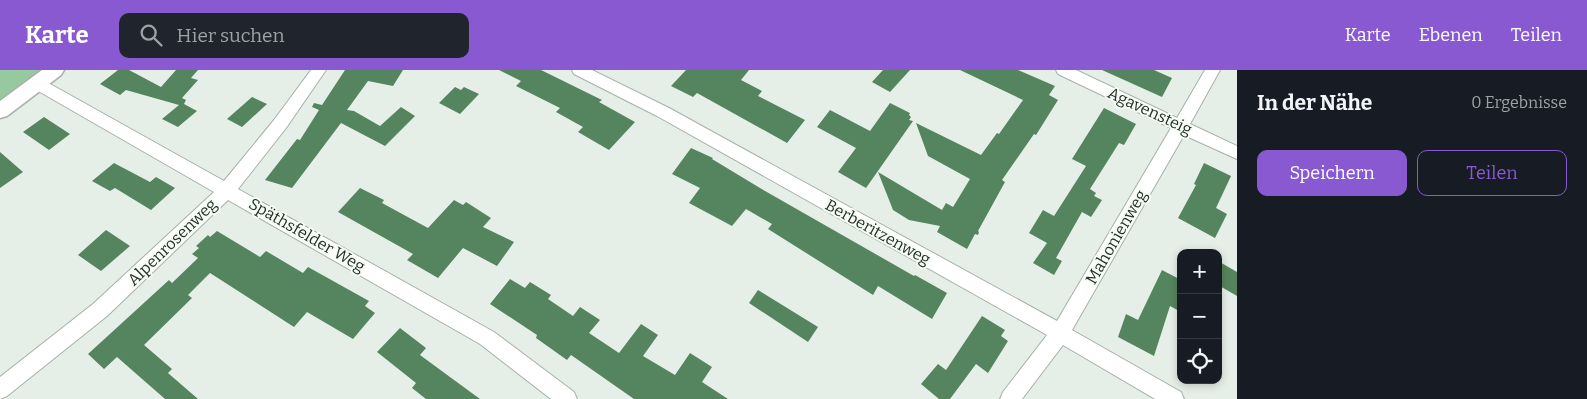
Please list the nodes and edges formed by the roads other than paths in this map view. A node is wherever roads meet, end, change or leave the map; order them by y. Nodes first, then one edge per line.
1 (55, 70) edge
2 (319, 70) edge
3 (579, 70) edge
4 (1063, 70) edge
5 (1213, 70) edge
6 (38, 84) junction
7 (0, 111) edge
8 (1180, 125) junction
9 (1237, 153) edge
10 (227, 190) junction
11 (1060, 333) junction
12 (0, 389) edge
13 (567, 399) edge
14 (1010, 399) edge
15 (1174, 399) edge

1 - 6 street
2 - 10 street, Alpenrosenweg
3 - 11 street, Berberitzenweg
4 - 8 street, Agavensteig
5 - 8 street, Mahonienweg
6 - 7 street
6 - 10 street, Späthsfelder Weg
8 - 9 street, Agavensteig
8 - 11 street, Mahonienweg
10 - 12 street, Alpenrosenweg
10 - 13 street, Späthsfelder Weg
11 - 14 street, Mahonienweg
11 - 15 street, Berberitzenweg

